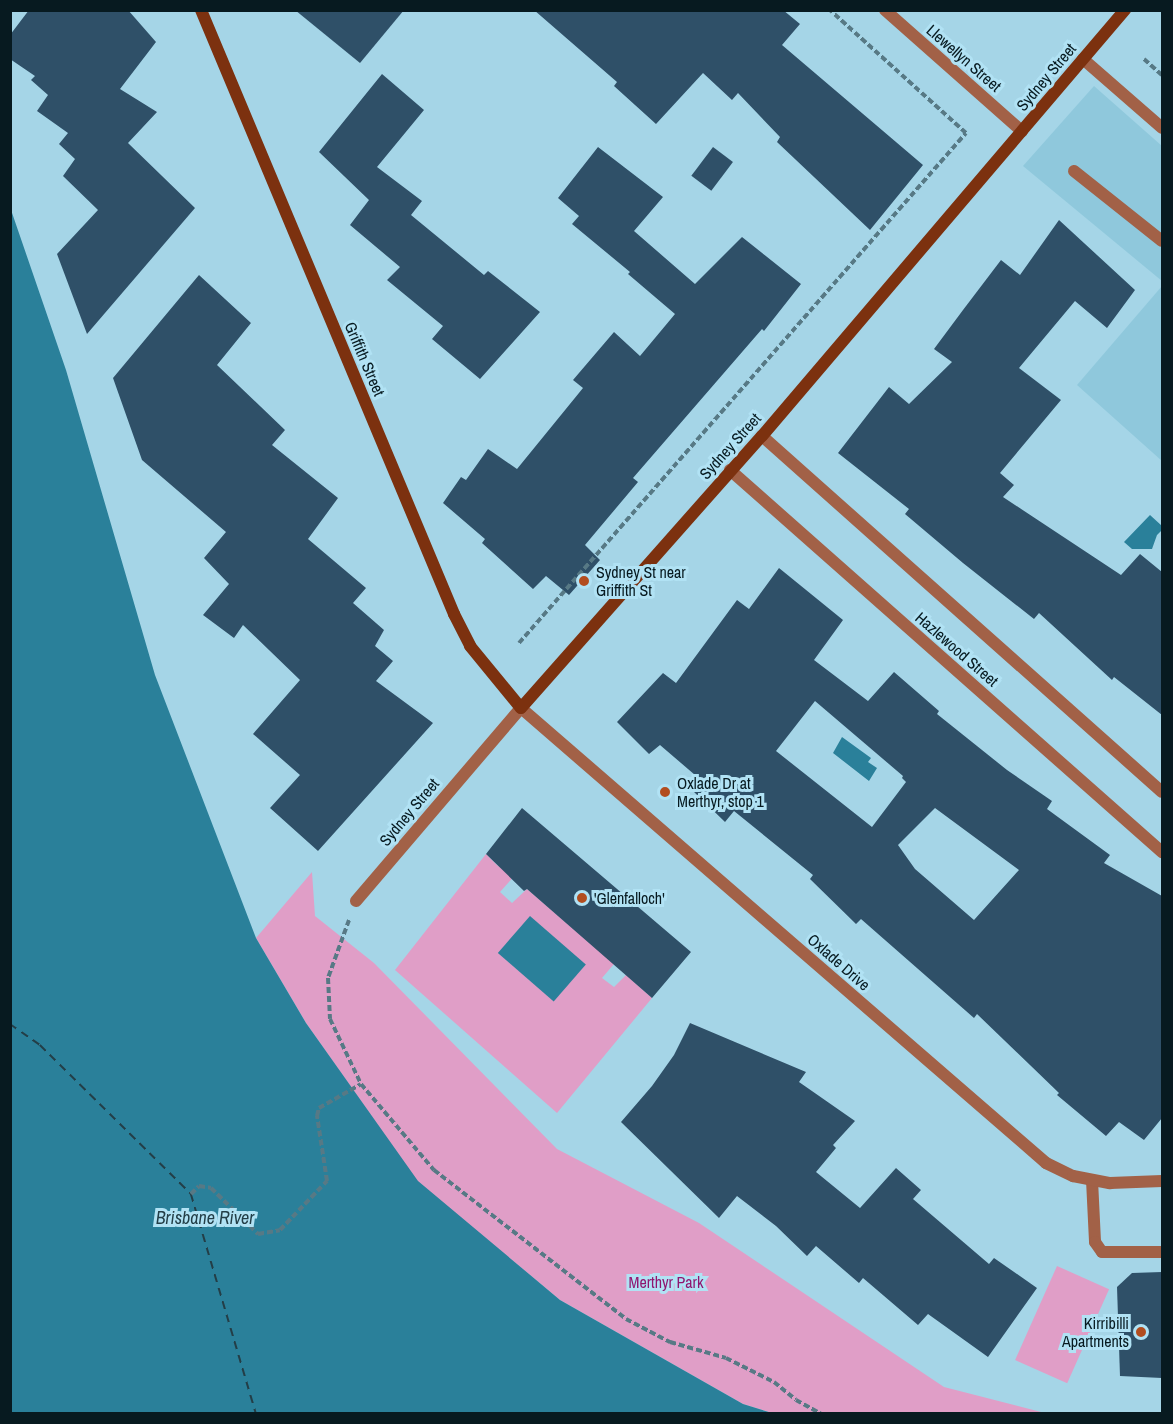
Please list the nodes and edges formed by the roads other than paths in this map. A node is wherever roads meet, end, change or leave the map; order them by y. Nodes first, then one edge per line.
1 (201, 10) edge
2 (885, 10) edge
3 (1125, 10) edge
4 (1083, 58) junction
5 (1162, 128) edge
6 (1022, 131) junction
7 (1074, 171) dead end
8 (1162, 241) edge
9 (762, 436) junction
10 (730, 470) junction
11 (521, 708) junction
12 (1162, 792) edge
13 (1162, 852) edge
14 (356, 901) road end
15 (1092, 1180) junction
16 (1162, 1181) edge
17 (1162, 1252) edge

1 - 11 street, Griffith Street
2 - 6 street, Llewellyn Street
3 - 4 street, Sydney Street
4 - 5 street
4 - 6 street, Sydney Street
6 - 9 street, Sydney Street
7 - 8 street
9 - 10 street, Sydney Street
9 - 12 street, Hazlewood Street
10 - 11 street, Sydney Street
10 - 13 street, Hazlewood Street
11 - 14 street, Sydney Street
11 - 15 street, Oxlade Drive
15 - 16 street, Oxlade Drive
15 - 17 street

